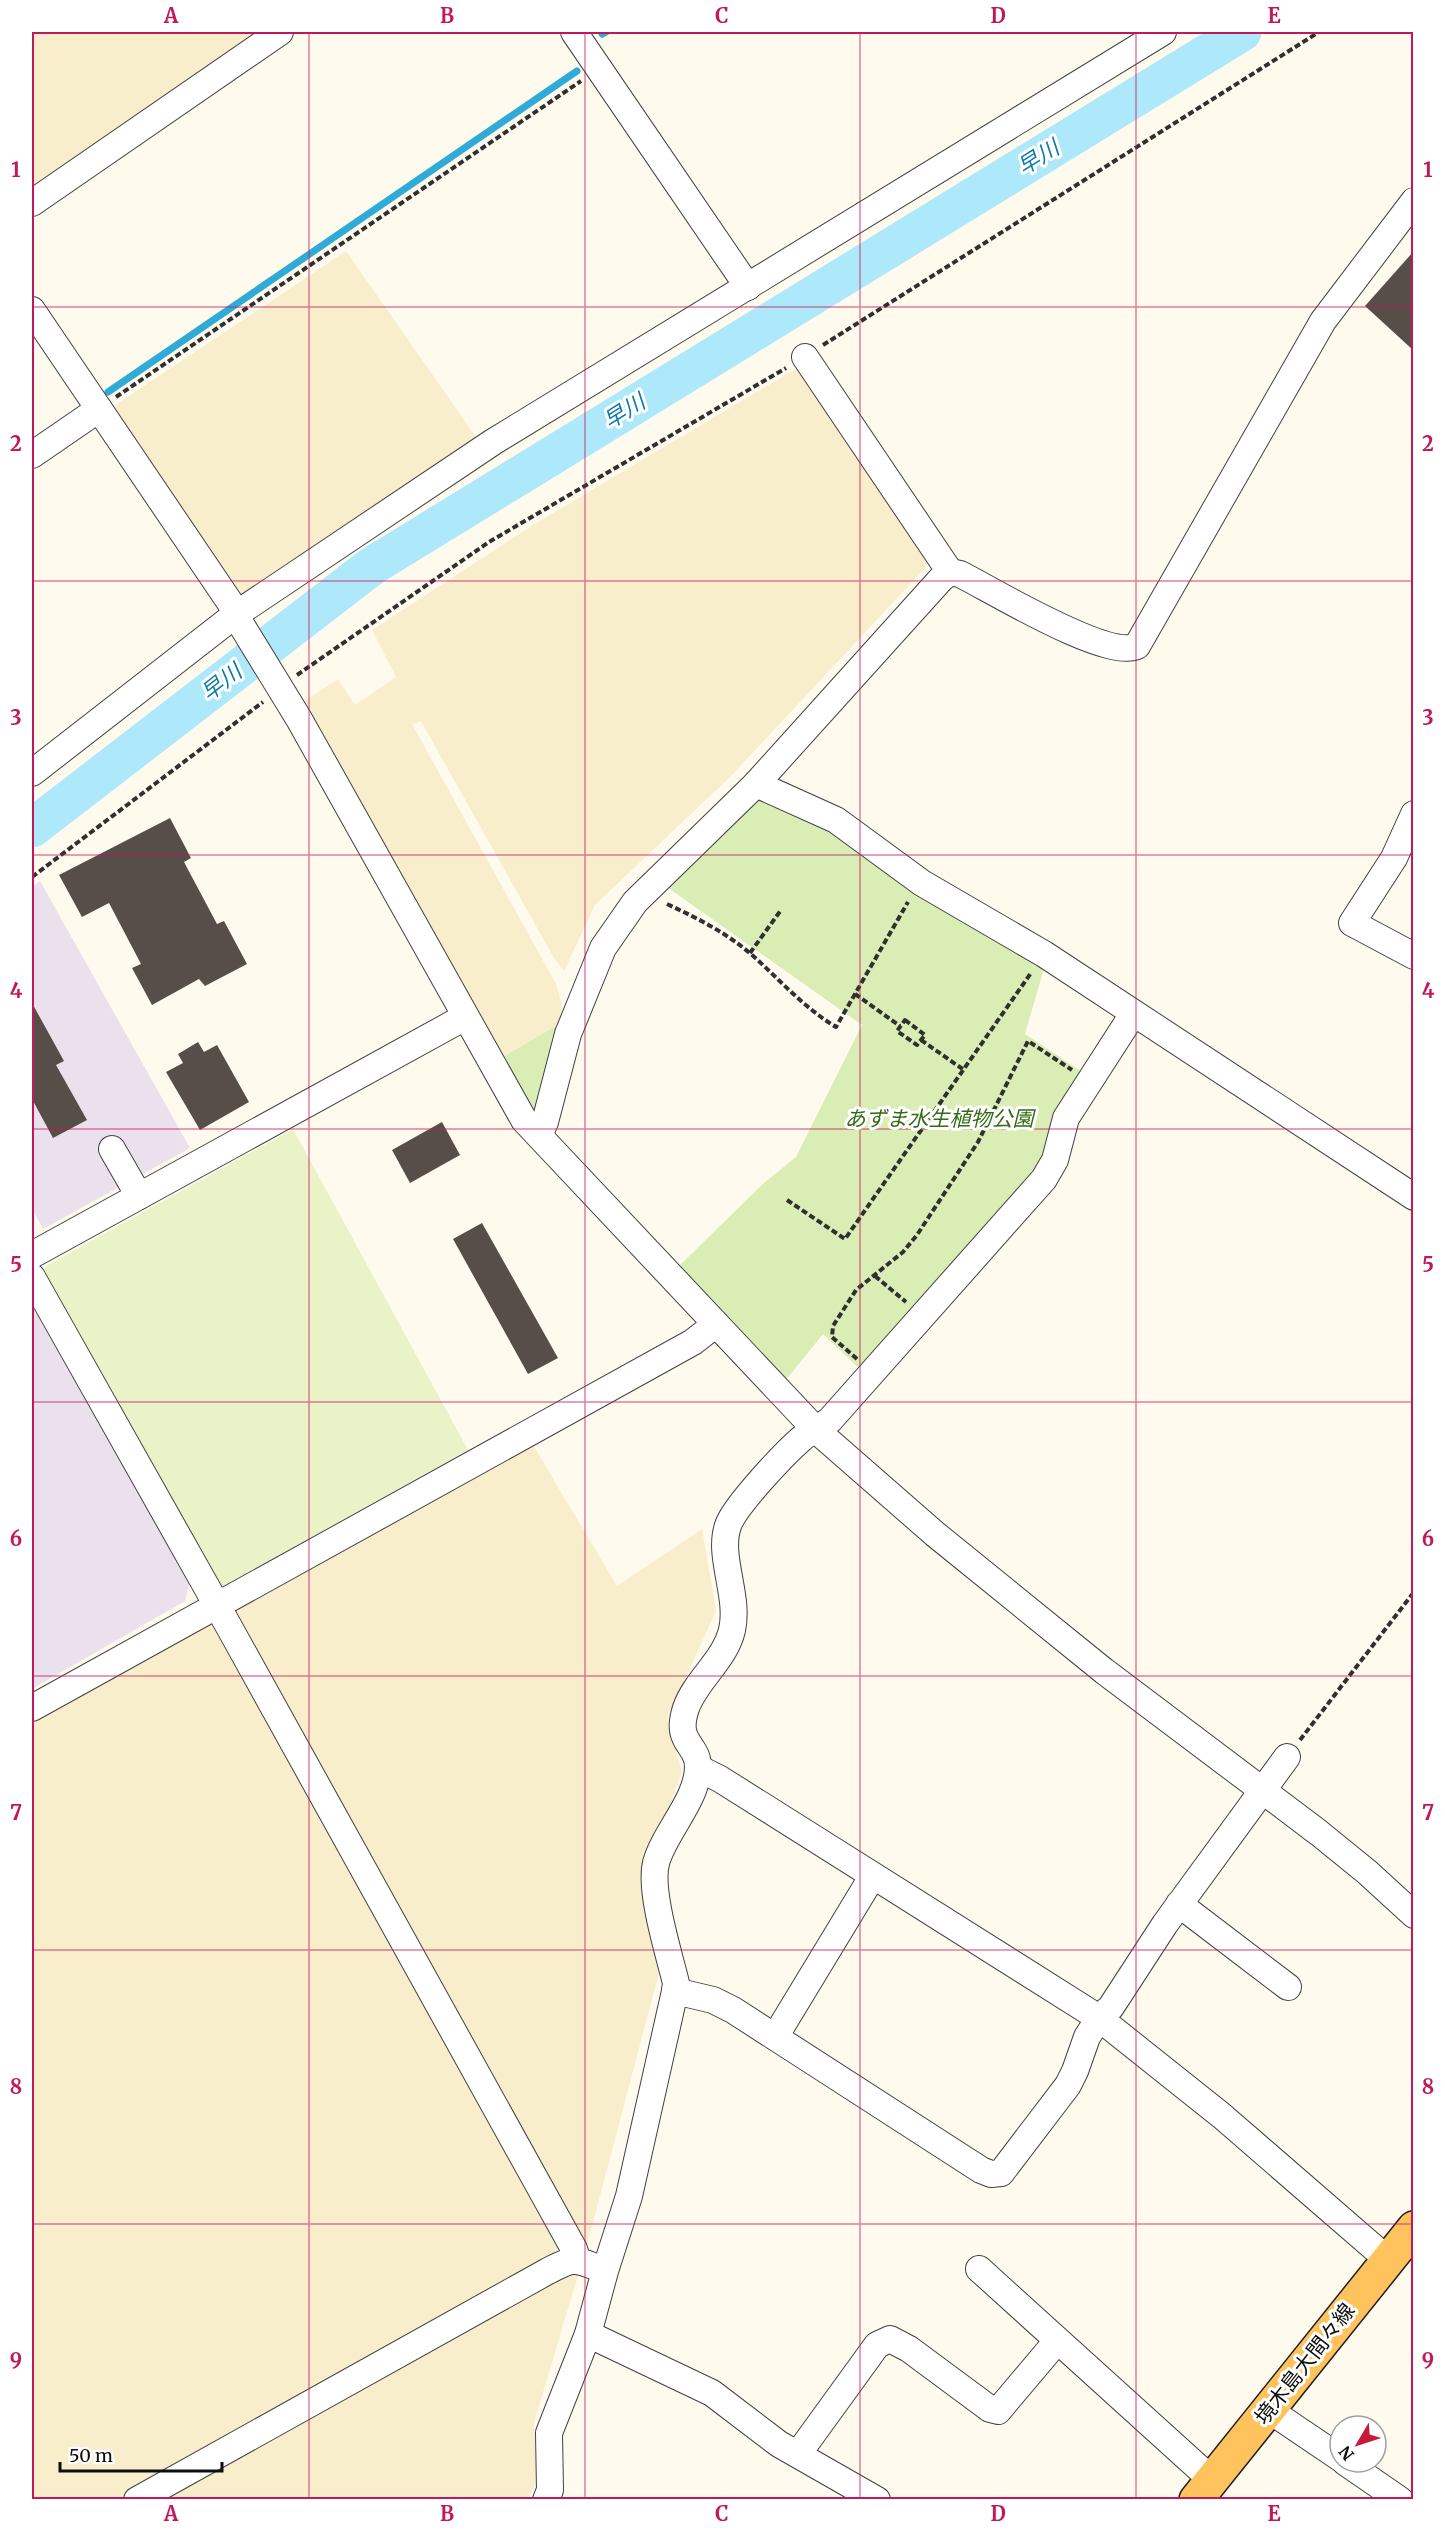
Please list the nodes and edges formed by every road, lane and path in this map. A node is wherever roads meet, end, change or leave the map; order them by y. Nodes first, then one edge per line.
1 (280, 32) edge
2 (574, 32) edge
3 (1163, 32) edge
4 (600, 69) junction
5 (1413, 201) edge
6 (32, 203) edge
7 (748, 287) junction
8 (32, 310) edge
9 (804, 357) dead end
10 (99, 409) junction
11 (32, 455) edge
12 (950, 572) junction
13 (239, 621) junction
14 (273, 690) junction
15 (32, 773) edge
16 (756, 784) junction
17 (1413, 814) edge
18 (32, 877) edge
19 (654, 884) junction
20 (913, 894) dead end
21 (781, 910) dead end
22 (750, 953) junction
23 (1044, 954) junction
24 (1413, 956) edge
25 (855, 994) junction
26 (1133, 1014) junction
27 (465, 1017) junction
28 (900, 1026) junction
29 (921, 1040) junction
30 (964, 1070) junction
31 (1076, 1073) dead end
32 (539, 1135) junction
33 (112, 1149) dead end
34 (139, 1196) junction
35 (1413, 1197) edge
36 (787, 1200) dead end
37 (32, 1255) edge
38 (32, 1276) edge
39 (875, 1276) junction
40 (913, 1308) dead end
41 (716, 1324) junction
42 (863, 1365) dead end
43 (816, 1430) junction
44 (1413, 1592) edge
45 (218, 1607) junction
46 (32, 1708) edge
47 (1287, 1757) joint
48 (698, 1768) junction
49 (1264, 1791) junction
50 (872, 1877) junction
51 (1179, 1904) junction
52 (1413, 1916) edge
53 (1288, 1987) dead end
54 (675, 1991) junction
55 (1099, 2018) junction
56 (775, 2037) junction
57 (1413, 2228) edge
58 (577, 2259) junction
59 (1387, 2259) junction
60 (979, 2269) dead end
61 (605, 2271) junction
62 (588, 2334) junction
63 (1057, 2341) junction
64 (1269, 2410) junction
65 (1328, 2450) edge
66 (798, 2454) junction
67 (1363, 2474) edge
68 (1204, 2490) edge
69 (140, 2499) edge
70 (546, 2499) edge
71 (877, 2499) edge
72 (1400, 2499) edge

1 - 6 street
2 - 4 street
3 - 7 street
4 - 7 street
4 - 10 path
5 - 12 street
7 - 13 street
8 - 10 street
9 - 12 street
10 - 11 street
10 - 13 street
12 - 16 street
13 - 14 street
13 - 15 street
14 - 18 path
14 - 27 street
16 - 19 street
16 - 23 street
17 - 24 street
19 - 22 path
19 - 32 street
20 - 25 path
21 - 22 path
22 - 25 path
23 - 26 street
23 - 30 path
25 - 28 path
26 - 35 street
26 - 43 street
27 - 32 street
27 - 34 street
28 - 29 path
28 - 29 path
29 - 30 path
30 - 36 path
31 - 39 path
32 - 41 street
33 - 34 street
34 - 37 street
38 - 45 street
39 - 40 path
39 - 42 path
41 - 43 street
41 - 45 street
43 - 48 street
43 - 49 street
44 - 47 path
45 - 46 street
45 - 58 street
47 - 49 street
48 - 50 street
48 - 54 street
49 - 51 street
49 - 52 street
50 - 55 street
50 - 56 street
51 - 53 street
51 - 55 street
54 - 56 street
54 - 61 street
55 - 56 street
55 - 59 street
57 - 59 main road, 境木島大間々線
58 - 61 street
58 - 69 street
59 - 64 main road, 境木島大間々線
60 - 63 street
61 - 62 street
62 - 66 street
62 - 70 street
63 - 66 street
63 - 68 street
64 - 65 street
64 - 68 main road, 境木島大間々線
66 - 71 street
67 - 72 street

